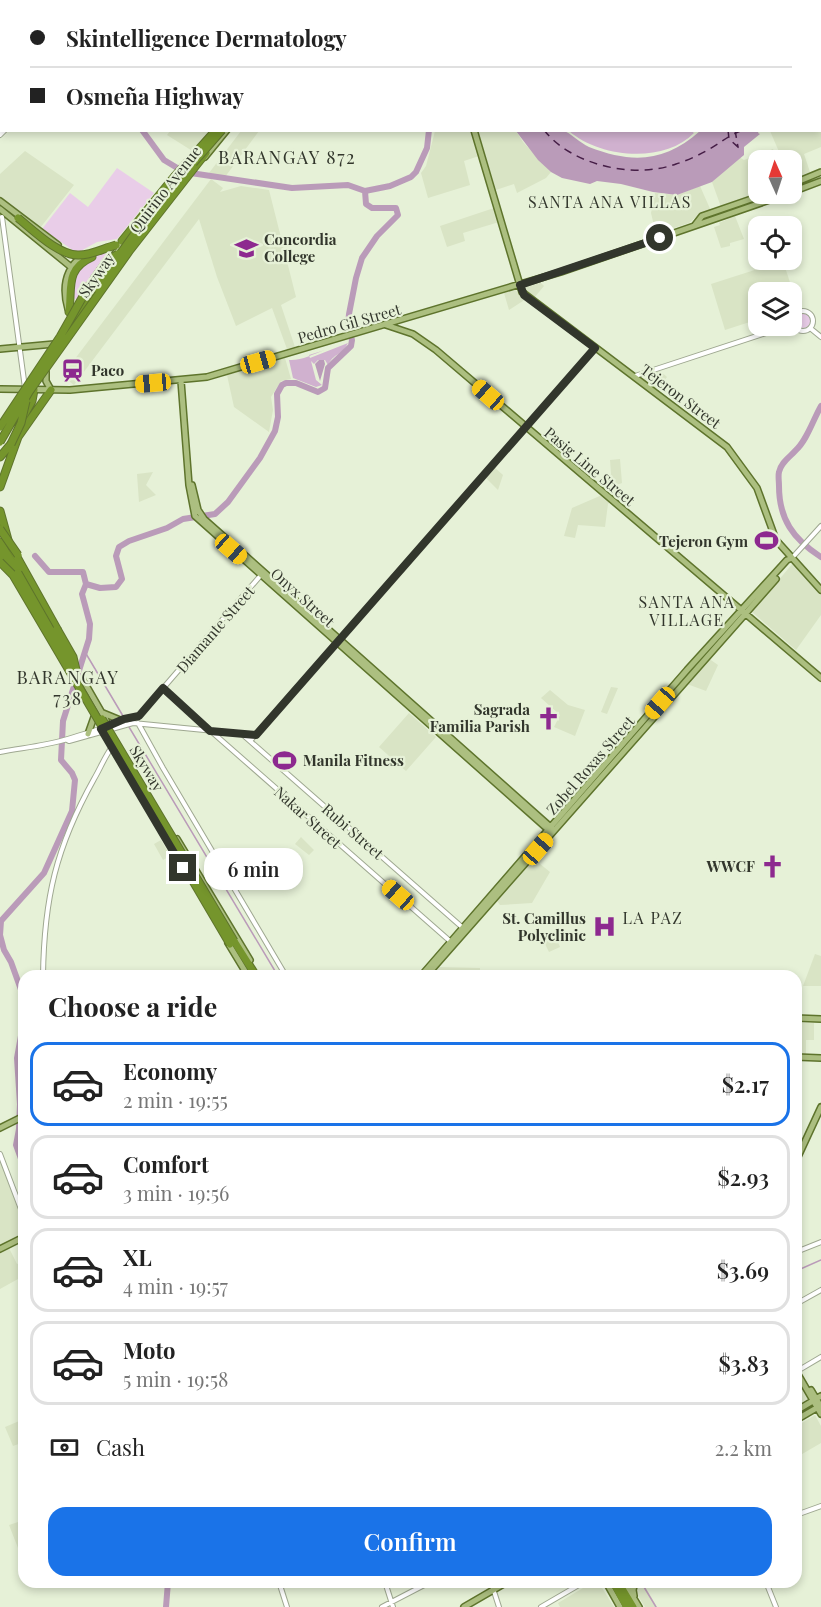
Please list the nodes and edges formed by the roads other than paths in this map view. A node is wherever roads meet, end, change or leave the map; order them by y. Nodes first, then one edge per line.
1 (218, 132) edge
2 (218, 132) edge
3 (218, 132) edge
4 (475, 132) edge
5 (192, 167) junction
6 (821, 172) edge
7 (178, 176) junction
8 (802, 180) edge
9 (821, 181) edge
10 (802, 188) edge
11 (748, 200) edge
12 (0, 201) edge
13 (759, 204) edge
14 (0, 209) edge
15 (4, 214) edge
16 (18, 218) dead end
17 (694, 225) junction
18 (125, 241) junction
19 (99, 250) junction
20 (119, 253) junction
21 (80, 257) junction
22 (73, 269) junction
23 (520, 285) junction
24 (802, 311) edge
25 (69, 312) joint
26 (68, 322) junction
27 (386, 325) junction
28 (810, 328) junction
29 (802, 330) edge
30 (757, 336) edge
31 (60, 337) junction
32 (821, 337) edge
33 (54, 344) junction
34 (19, 348) junction
35 (595, 348) junction
36 (0, 349) edge
37 (46, 372) junction
38 (634, 377) junction
39 (182, 381) junction
40 (0, 389) edge
41 (51, 390) junction
42 (29, 391) junction
43 (0, 426) edge
44 (525, 427) junction
45 (0, 441) edge
46 (13, 448) junction
47 (0, 457) edge
48 (0, 487) edge
49 (0, 511) edge
50 (821, 526) edge
51 (0, 529) edge
52 (5, 545) edge
53 (0, 553) edge
54 (792, 558) junction
55 (0, 560) edge
56 (262, 574) junction
57 (13, 575) junction
58 (821, 590) edge
59 (47, 611) junction
60 (744, 612) junction
61 (338, 641) junction
62 (77, 676) junction
63 (821, 678) edge
64 (163, 688) junction
65 (79, 691) dead end
66 (102, 713) junction
67 (94, 717) junction
68 (120, 720) junction
69 (138, 723) junction
70 (110, 728) junction
71 (102, 730) junction
72 (210, 731) junction
73 (88, 734) junction
74 (243, 734) junction
75 (256, 735) junction
76 (64, 740) junction
77 (250, 741) junction
78 (112, 747) junction
79 (0, 752) edge
80 (552, 830) junction
81 (536, 848) junction
82 (463, 928) junction
83 (453, 943) junction
84 (43, 970) edge
85 (250, 970) edge
86 (250, 970) edge
87 (250, 970) edge
88 (251, 970) edge
89 (282, 970) edge
90 (427, 970) edge
91 (431, 970) edge
92 (802, 1018) edge
93 (821, 1019) edge
94 (802, 1057) edge
95 (821, 1058) edge
96 (821, 1107) edge
97 (18, 1119) edge
98 (0, 1128) edge
99 (802, 1148) edge
100 (0, 1154) edge
101 (18, 1200) edge
102 (18, 1240) edge
103 (821, 1242) edge
104 (0, 1250) edge
105 (802, 1250) edge
106 (821, 1290) edge
107 (802, 1301) edge
108 (821, 1357) edge
109 (802, 1367) edge
110 (802, 1377) edge
111 (817, 1398) edge
112 (820, 1406) edge
113 (802, 1407) edge
114 (821, 1414) edge
115 (802, 1416) edge
116 (821, 1506) edge
117 (802, 1513) edge
118 (281, 1588) edge
119 (387, 1588) edge
120 (420, 1588) edge
121 (497, 1588) edge
122 (574, 1588) edge
123 (609, 1588) edge
124 (615, 1588) edge
125 (623, 1588) edge
126 (627, 1588) edge
127 (634, 1588) edge
128 (768, 1588) edge
129 (494, 1590) junction
130 (392, 1605) edge
131 (636, 1606) edge
132 (287, 1607) edge
133 (382, 1607) edge
134 (464, 1607) edge
135 (499, 1607) edge
136 (542, 1607) edge
137 (620, 1607) edge
138 (626, 1607) edge
139 (776, 1607) edge

1 - 5 highway, Skyway, bridge
2 - 20 highway, bridge
3 - 31 highway, Skyway, bridge
4 - 23 main road
5 - 7 main road, Quirino Avenue, bridge
5 - 20 main road, Quirino Avenue, bridge
5 - 42 highway, Skyway, bridge
6 - 8 main road
7 - 18 main road, Quirino Avenue
7 - 31 highway, bridge
9 - 10 main road
11 - 17 main road, Pedro Gil Street
12 - 15 main road
13 - 17 main road, Pedro Gil Street
14 - 15 main road
15 - 21 main road
15 - 22 main road
15 - 34 street
16 - 20 highway, bridge
17 - 23 main road, Pedro Gil Street
18 - 19 main road
18 - 20 main road, Quirino Avenue
19 - 20 main road
19 - 21 main road
20 - 22 highway, bridge
20 - 26 main road, Quirino Avenue
20 - 37 main road, Quirino Avenue
21 - 22 main road
22 - 25 highway
23 - 27 main road, Pedro Gil Street
23 - 35 main road, Tejeron Street
24 - 28 street
25 - 26 main road, Quirino Avenue
26 - 33 main road, Quirino Avenue
27 - 39 main road, Pedro Gil Street
27 - 44 main road, Pasig Line Street
28 - 29 street
28 - 32 street
30 - 38 street
31 - 43 highway, Skyway, bridge
33 - 34 main road
33 - 42 main road, Quirino Avenue
34 - 36 main road
34 - 42 street
35 - 38 main road, Tejeron Street
35 - 44 street
37 - 41 main road
37 - 42 main road, Quirino Avenue
38 - 54 main road, Tejeron Street
39 - 41 main road, Pedro Gil Street
39 - 56 main road, Onyx Street
40 - 42 main road, Pedro Gil Street
41 - 42 main road, Pedro Gil Street
41 - 46 highway
42 - 43 main road, Quirino Avenue
42 - 45 highway, Skyway, bridge
42 - 46 highway
42 - 47 highway, bridge
44 - 60 main road, Pasig Line Street
44 - 61 street
46 - 48 highway
49 - 52 highway
50 - 54 street
51 - 59 highway, bridge
52 - 59 highway
52 - 62 highway, Skyway, bridge
52 - 62 main road
53 - 57 highway, Skyway, bridge
54 - 58 main road, Tejeron Street
54 - 60 main road, Zobel Roxas Street
55 - 57 highway, bridge
55 - 62 main road
56 - 61 main road, Onyx Street
56 - 64 street, Diamante Street
57 - 86 highway, Skyway, bridge
59 - 62 highway, bridge
60 - 63 main road, Pasig Line Street
60 - 80 main road, Zobel Roxas Street
61 - 75 street
61 - 80 main road, Onyx Street
62 - 66 main road
62 - 85 highway, Skyway, bridge
64 - 68 street, Diamante Street
64 - 72 street, Nakar Street
65 - 67 main road
66 - 68 main road
66 - 70 main road
67 - 71 main road
67 - 73 main road
68 - 70 street, Diamante Street
69 - 70 street
69 - 72 street
69 - 89 street
70 - 71 street
70 - 88 main road
71 - 73 street
71 - 76 street
71 - 78 main road
72 - 74 street
72 - 83 street, Nakar Street
73 - 76 street
74 - 75 street
74 - 77 street, Rubi Street
75 - 77 street
76 - 79 street
77 - 82 street, Rubi Street
78 - 84 street
78 - 87 main road
80 - 81 main road, Zobel Roxas Street
81 - 82 main road, Zobel Roxas Street
81 - 83 main road, Zobel Roxas Street
82 - 83 main road, Zobel Roxas Street
83 - 90 main road, Zobel Roxas Street
83 - 91 main road, Zobel Roxas Street
92 - 93 main road
94 - 95 main road
96 - 99 main road
97 - 98 main road
100 - 101 street
102 - 104 main road
103 - 105 street
106 - 107 street
108 - 109 street
110 - 111 main road
111 - 112 main road
111 - 113 main road
112 - 114 main road
112 - 115 main road
116 - 117 street
118 - 132 street
119 - 130 street
120 - 130 street
121 - 129 main road
122 - 136 street
123 - 137 main road
124 - 138 highway
125 - 131 highway
126 - 131 main road
127 - 131 main road
128 - 139 street
129 - 134 main road
129 - 135 street
130 - 133 street

